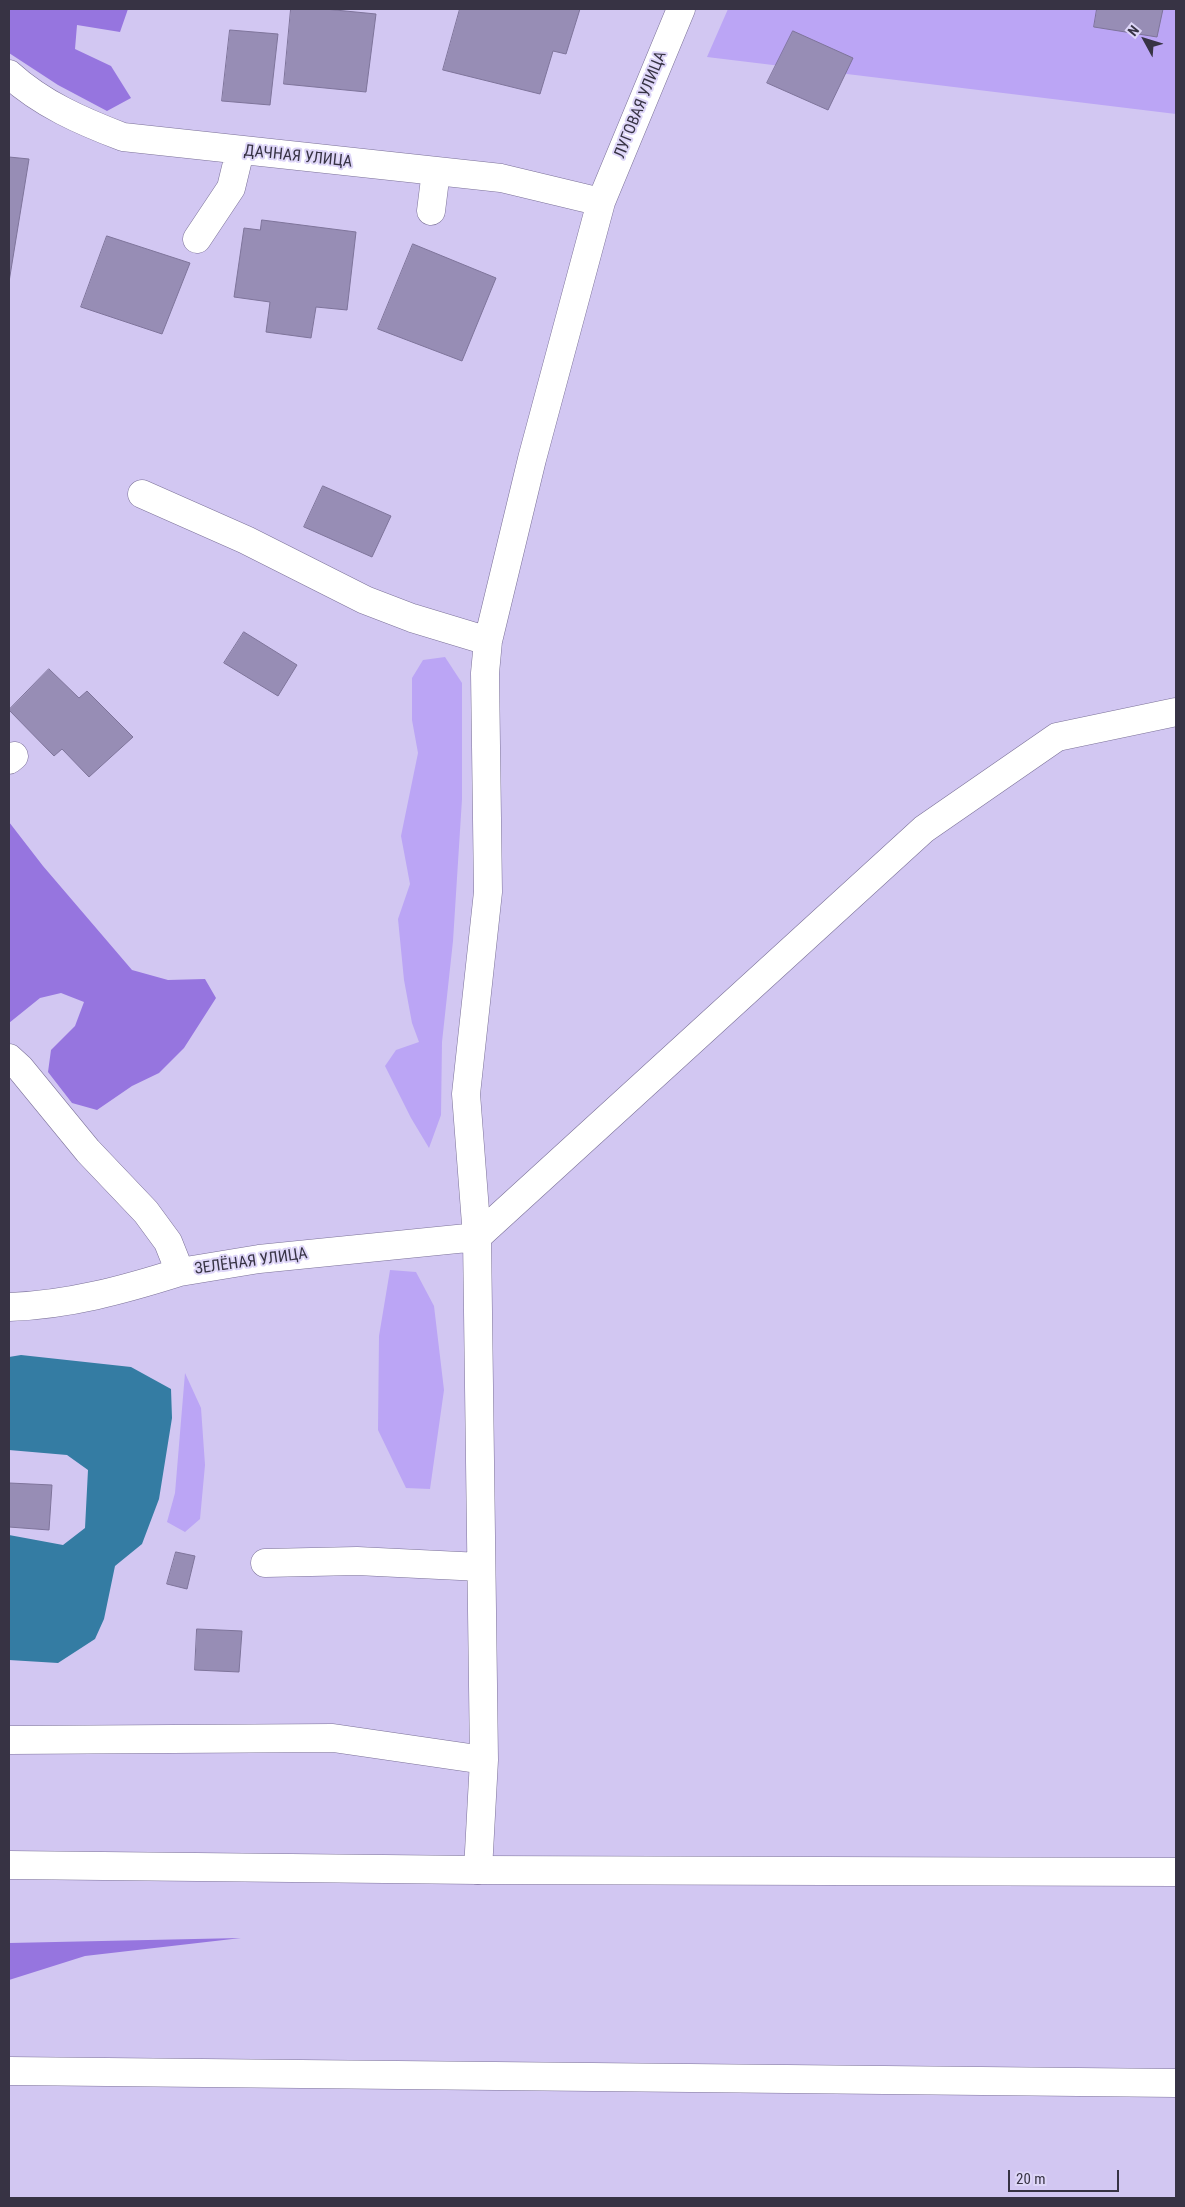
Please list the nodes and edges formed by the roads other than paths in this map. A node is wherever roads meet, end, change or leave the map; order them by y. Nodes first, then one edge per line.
1 (681, 9) edge
2 (9, 74) edge
3 (240, 151) junction
4 (436, 171) junction
5 (601, 202) junction
6 (431, 211) dead end
7 (197, 239) dead end
8 (142, 494) dead end
9 (488, 641) junction
10 (1176, 712) edge
11 (9, 1058) edge
12 (477, 1237) junction
13 (180, 1272) junction
14 (9, 1307) edge
15 (265, 1563) dead end
16 (481, 1568) junction
17 (9, 1740) edge
18 (484, 1760) junction
19 (9, 1865) edge
20 (478, 1870) junction
21 (1176, 1872) edge
22 (9, 2071) edge
23 (1176, 2083) edge

1 - 5 main road, ЛУГОВАЯ УЛИЦА
2 - 3 main road, ДАЧНАЯ УЛИЦА
3 - 4 main road, ДАЧНАЯ УЛИЦА
3 - 7 main road
4 - 5 main road, ДАЧНАЯ УЛИЦА
4 - 6 main road
5 - 9 main road, ЛУГОВАЯ УЛИЦА
8 - 9 main road
9 - 12 main road, ЛУГОВАЯ УЛИЦА
10 - 12 main road
11 - 13 main road, ЗЕЛЁНАЯ УЛИЦА
12 - 13 main road, ЗЕЛЁНАЯ УЛИЦА
12 - 16 main road, ЛУГОВАЯ УЛИЦА
13 - 14 main road
15 - 16 main road
16 - 18 main road, ЛУГОВАЯ УЛИЦА
17 - 18 main road
18 - 20 main road, ЛУГОВАЯ УЛИЦА
19 - 20 main road
20 - 21 main road
22 - 23 main road

